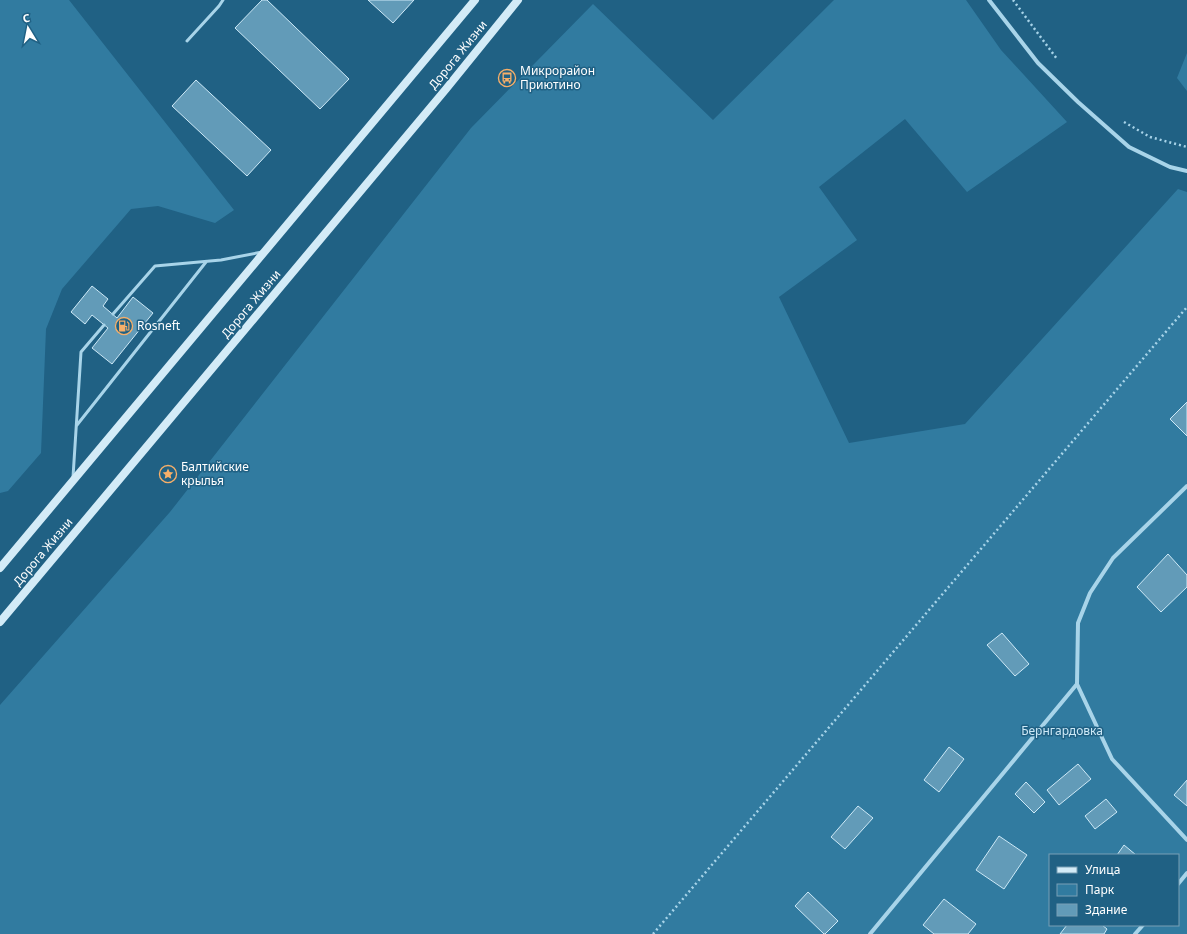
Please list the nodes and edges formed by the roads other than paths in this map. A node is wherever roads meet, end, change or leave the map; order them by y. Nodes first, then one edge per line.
1 (223, 0) edge
2 (475, 0) edge
3 (518, 0) edge
4 (989, 0) edge
5 (187, 40) dead end
6 (1187, 171) edge
7 (264, 252) junction
8 (206, 262) junction
9 (113, 314) dead end
10 (104, 325) dead end
11 (77, 426) junction
12 (73, 481) junction
13 (1187, 486) edge
14 (0, 568) edge
15 (0, 622) edge
16 (1077, 684) junction
17 (1187, 840) edge
18 (1187, 873) edge
19 (1179, 883) edge
20 (1142, 926) edge
21 (870, 934) edge
22 (1135, 934) edge

1 - 5 lane
2 - 7 main road, Дорога Жизни
3 - 15 main road, Дорога Жизни
4 - 6 street
7 - 8 lane
7 - 12 main road, Дорога Жизни
8 - 9 lane
8 - 11 lane
10 - 11 lane
11 - 12 lane
12 - 14 main road, Дорога Жизни
13 - 16 street
16 - 17 street
16 - 21 street
18 - 19 street
20 - 22 street

